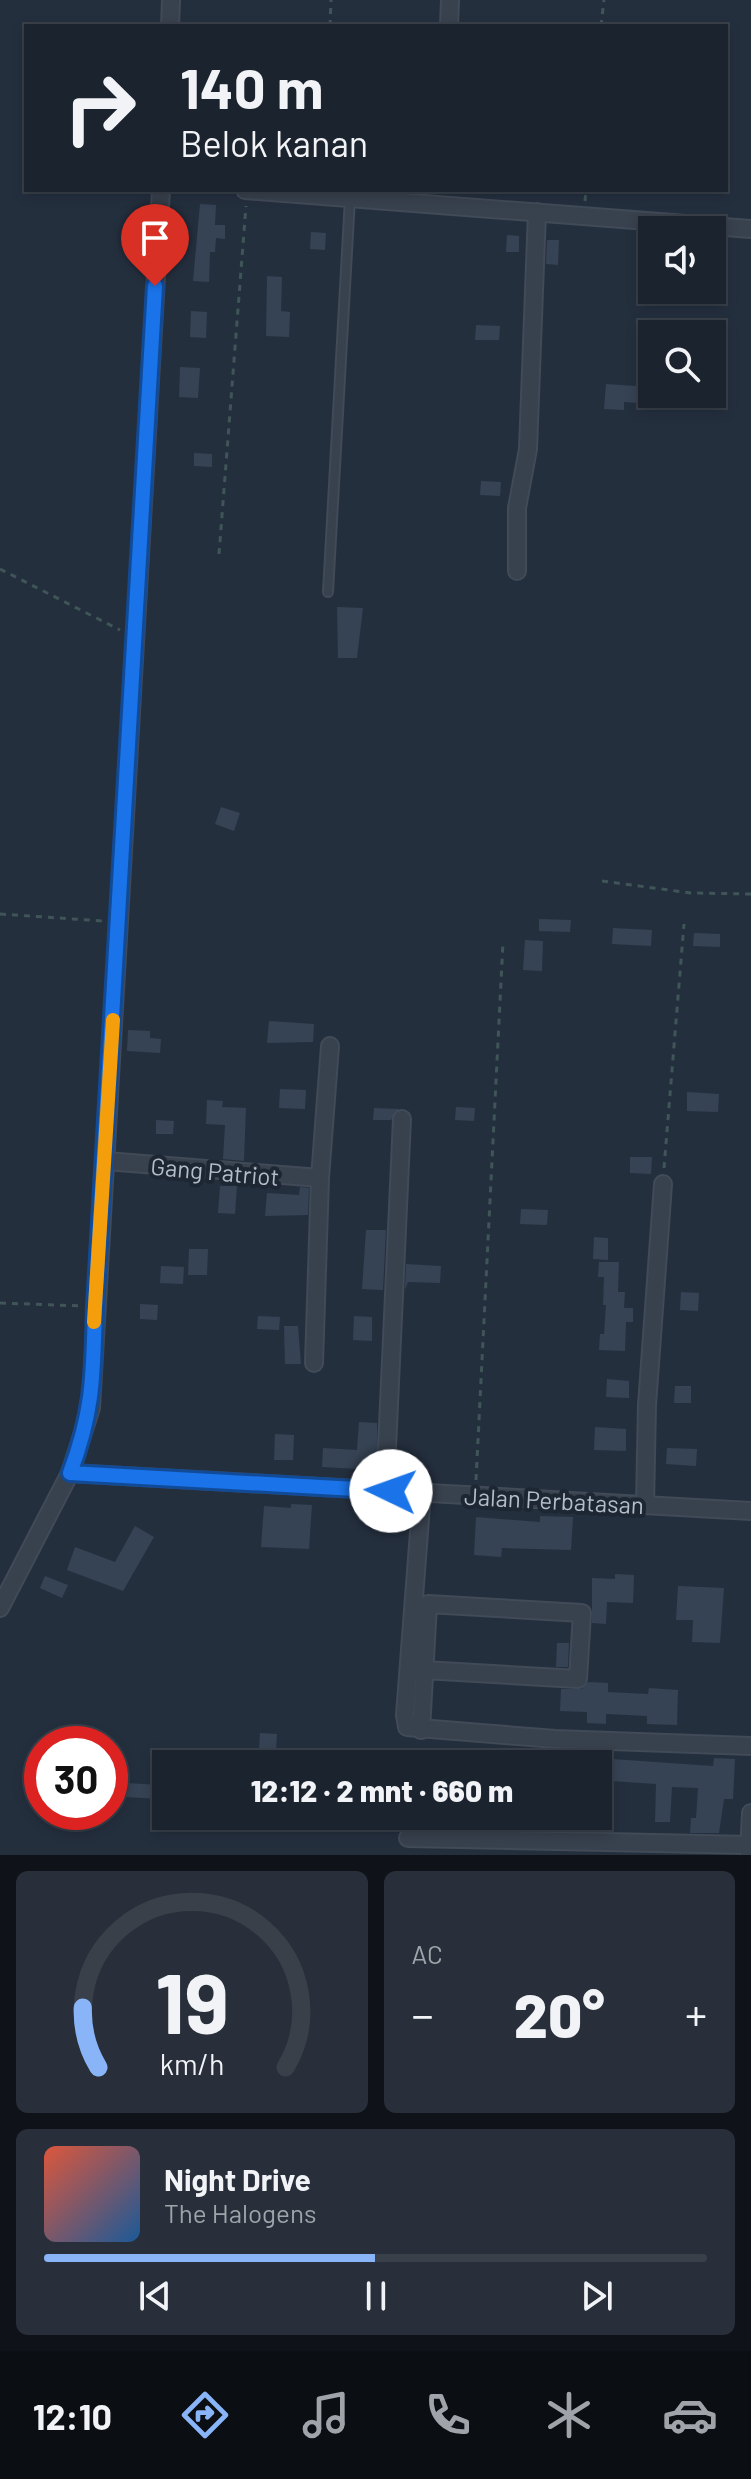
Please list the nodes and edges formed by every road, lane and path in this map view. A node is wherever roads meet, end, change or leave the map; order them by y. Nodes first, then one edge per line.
1 (171, 0) edge
2 (331, 0) edge
3 (450, 0) edge
4 (604, 0) edge
5 (170, 24) edge
6 (330, 24) edge
7 (449, 24) edge
8 (601, 24) edge
9 (161, 192) edge
10 (246, 192) edge
11 (272, 192) edge
12 (350, 198) junction
13 (441, 198) edge
14 (537, 212) junction
15 (751, 229) edge
16 (219, 554) dead end
17 (0, 569) edge
18 (517, 571) dead end
19 (328, 592) dead end
20 (134, 637) junction
21 (602, 881) dead end
22 (751, 894) edge
23 (0, 914) edge
24 (119, 922) junction
25 (684, 924) dead end
26 (503, 942) dead end
27 (330, 1046) dead end
28 (402, 1119) dead end
29 (106, 1161) junction
30 (320, 1180) junction
31 (663, 1184) joint
32 (0, 1303) edge
33 (95, 1307) junction
34 (314, 1363) dead end
35 (70, 1473) junction
36 (391, 1491) junction
37 (422, 1493) junction
38 (476, 1496) junction
39 (645, 1505) junction
40 (751, 1511) edge
41 (0, 1608) edge
42 (424, 1670) junction
43 (421, 1730) junction
44 (751, 1746) edge
45 (751, 1813) edge
46 (408, 1838) dead end
47 (750, 1849) edge

1 - 5 street
2 - 6 path
3 - 7 street
4 - 8 path
9 - 20 street
10 - 16 path
11 - 12 street
12 - 13 street
12 - 19 lane
13 - 14 street
14 - 15 street
14 - 18 street
17 - 20 path
20 - 24 street
21 - 22 path
23 - 24 path
24 - 29 street
25 - 31 path
26 - 38 path
27 - 30 street
28 - 36 street
29 - 30 street, Gang Patriot
29 - 33 street
30 - 34 street
31 - 39 street
32 - 33 path
33 - 35 street
35 - 36 street, Jalan Perbatasan
35 - 41 street
36 - 37 street, Jalan Perbatasan
37 - 38 street, Jalan Perbatasan
37 - 43 street
38 - 39 street, Jalan Perbatasan
39 - 40 street, Jalan Perbatasan
42 - 42 street
42 - 43 street
43 - 44 street
45 - 47 street
46 - 47 street

